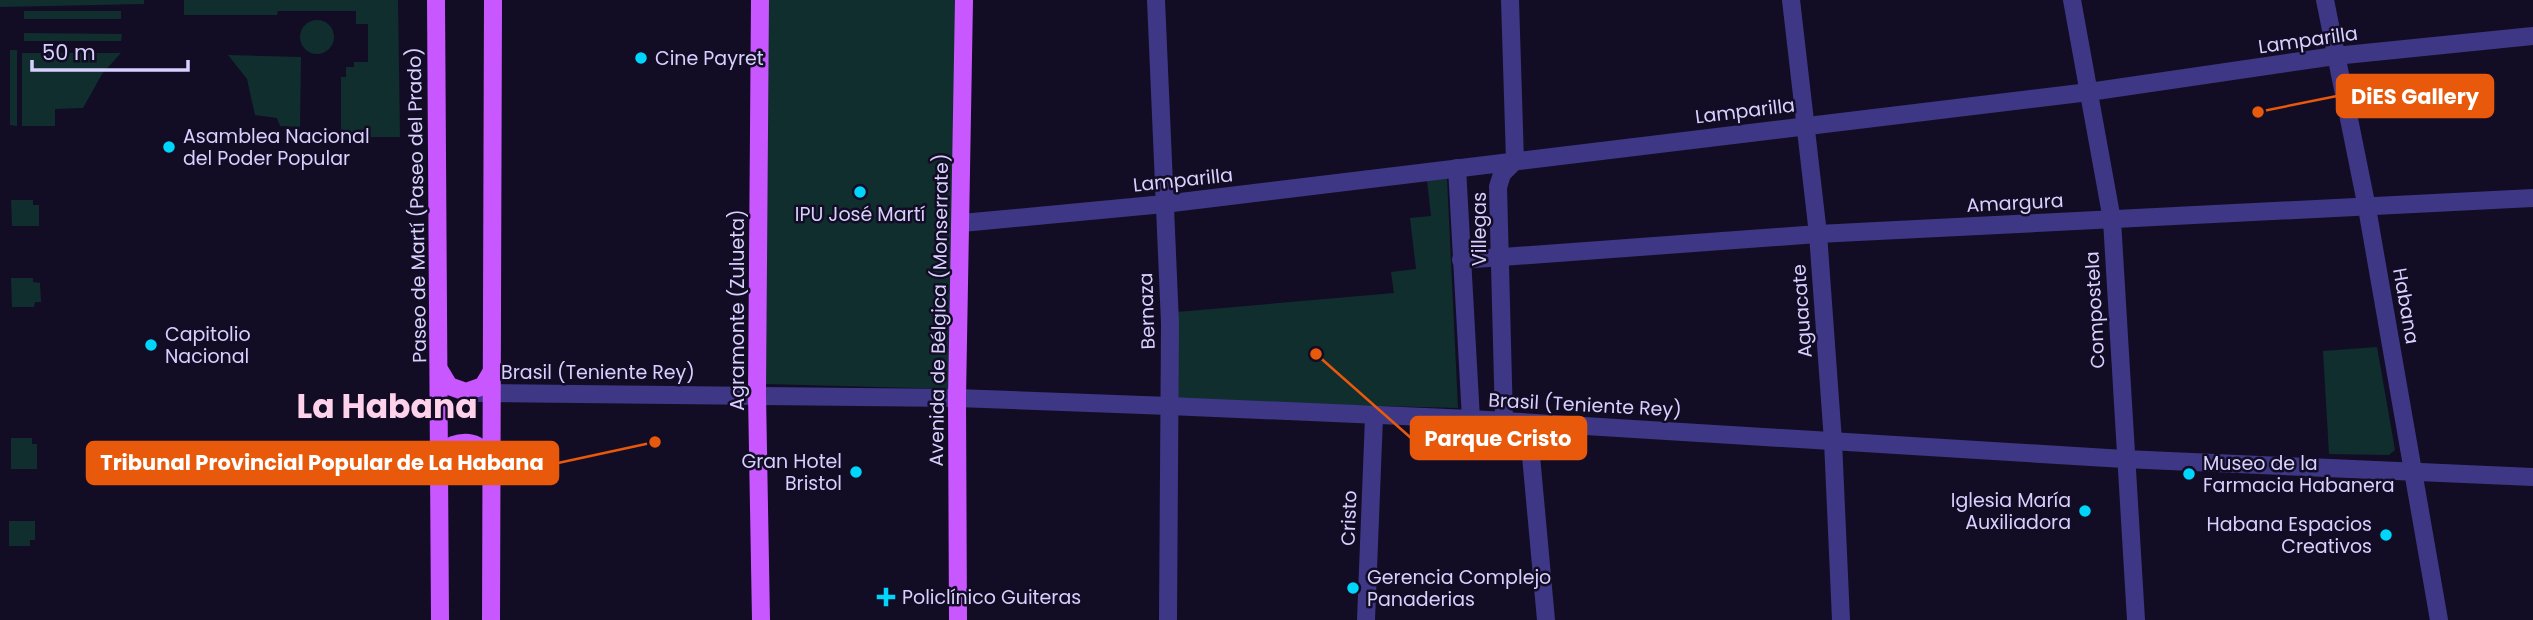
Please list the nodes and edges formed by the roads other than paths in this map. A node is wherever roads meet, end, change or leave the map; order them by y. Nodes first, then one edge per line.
1 (436, 0) edge
2 (493, 0) edge
3 (760, 0) edge
4 (964, 0) edge
5 (1156, 0) edge
6 (1510, 0) edge
7 (1791, 0) edge
8 (2072, 0) edge
9 (2325, 0) edge
10 (2533, 36) edge
11 (2335, 56) junction
12 (2089, 92) junction
13 (1805, 125) junction
14 (1515, 161) junction
15 (1452, 169) junction
16 (2533, 198) edge
17 (1164, 204) junction
18 (2367, 208) junction
19 (2112, 220) junction
20 (962, 223) junction
21 (1818, 234) junction
22 (1500, 258) junction
23 (1461, 260) junction
24 (440, 371) junction
25 (492, 371) junction
26 (466, 392) junction
27 (492, 393) junction
28 (757, 394) junction
29 (957, 398) junction
30 (1169, 406) junction
31 (1374, 417) junction
32 (1471, 419) junction
33 (1504, 421) junction
34 (1528, 423) junction
35 (1833, 441) junction
36 (2124, 459) junction
37 (439, 464) junction
38 (491, 464) junction
39 (2414, 470) junction
40 (2533, 477) edge
41 (440, 620) edge
42 (491, 620) edge
43 (761, 620) edge
44 (958, 620) edge
45 (1168, 620) edge
46 (1366, 620) edge
47 (1545, 620) edge
48 (1841, 620) edge
49 (2137, 620) edge
50 (2439, 620) edge

1 - 24 main road, Paseo de Martí (Paseo del Prado)
2 - 25 main road
3 - 28 main road, Agramonte (Zulueta)
4 - 20 main road, Avenida de Bélgica (Monserrate)
5 - 17 street, Bernaza
6 - 14 street
7 - 13 street, Aguacate
8 - 12 street, Compostela
9 - 11 street, Habana
10 - 11 street, Lamparilla
11 - 12 street, Lamparilla
11 - 18 street, Habana
12 - 13 street, Lamparilla
12 - 19 street, Compostela
13 - 14 street, Lamparilla
13 - 21 street, Aguacate
14 - 15 street, Lamparilla
14 - 22 street, Villegas
15 - 17 street, Lamparilla
15 - 23 street, Villegas
16 - 18 street, Amargura
17 - 20 street, Lamparilla
17 - 30 street, Bernaza
18 - 19 street, Amargura
18 - 39 street, Habana
19 - 21 street, Amargura
19 - 36 street, Compostela
20 - 29 main road, Avenida de Bélgica (Monserrate)
21 - 22 street, Amargura
21 - 35 street, Aguacate
22 - 23 street, Amargura
22 - 33 street, Villegas
23 - 32 street, Villegas
24 - 26 main road
24 - 37 main road, Paseo de Martí (Paseo del Prado)
25 - 26 main road
25 - 27 main road
26 - 27 street, Brasil (Teniente Rey)
27 - 28 street, Brasil (Teniente Rey)
27 - 38 main road
28 - 29 street, Brasil (Teniente Rey)
28 - 43 main road, Agramonte (Zulueta)
29 - 30 street, Brasil (Teniente Rey)
29 - 44 main road, Avenida de Bélgica (Monserrate)
30 - 31 street, Brasil (Teniente Rey)
30 - 45 street, Bernaza
31 - 32 street, Brasil (Teniente Rey)
31 - 46 street, Cristo
32 - 33 street, Brasil (Teniente Rey)
33 - 34 street, Brasil (Teniente Rey)
34 - 35 street, Brasil (Teniente Rey)
34 - 47 street
35 - 36 street, Brasil (Teniente Rey)
35 - 48 street, Aguacate
36 - 39 street, Brasil (Teniente Rey)
36 - 49 street, Compostela
37 - 38 main road
37 - 41 main road, Paseo de Martí (Paseo del Prado)
38 - 42 main road
39 - 40 street, Brasil (Teniente Rey)
39 - 50 street, Habana

